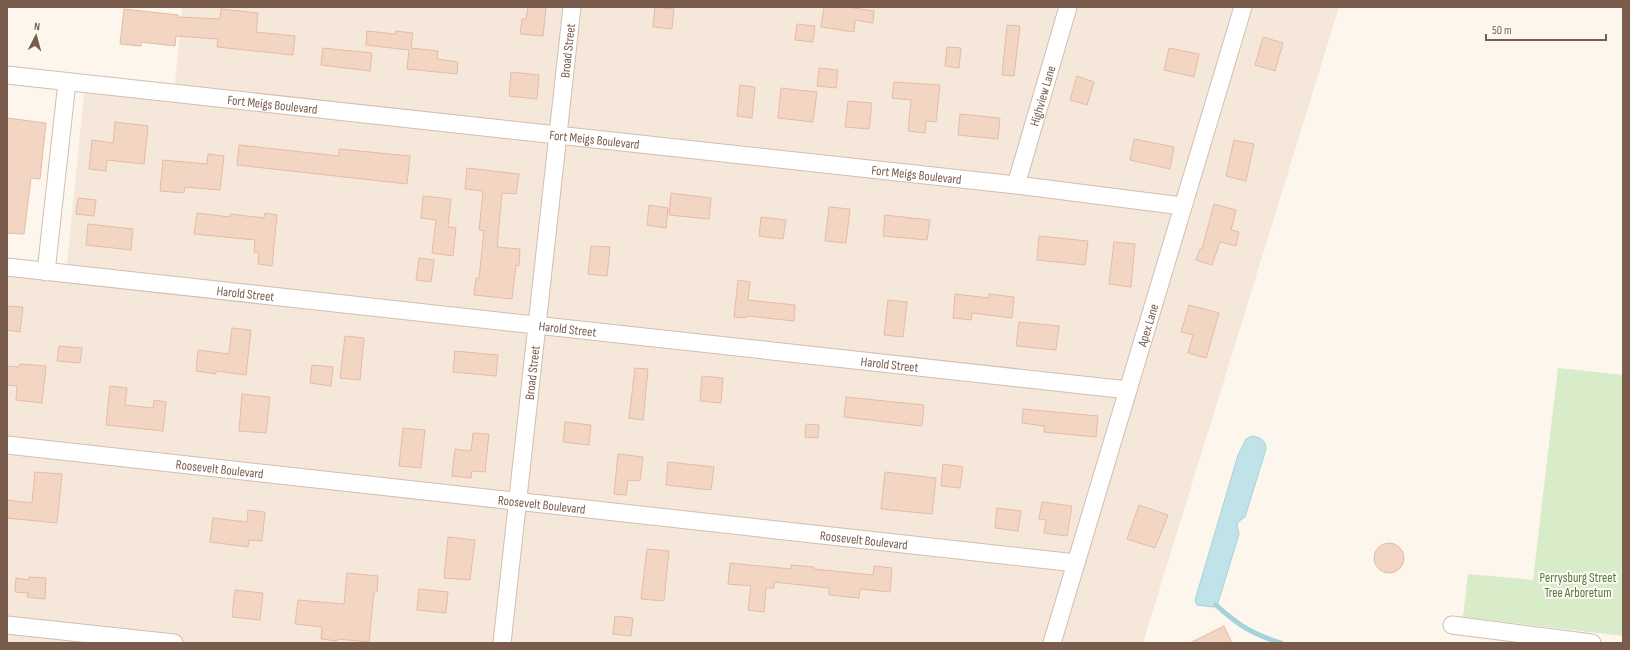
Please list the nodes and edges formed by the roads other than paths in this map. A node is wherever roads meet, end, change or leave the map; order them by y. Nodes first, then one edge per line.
1 (572, 7) edge
2 (1068, 7) edge
3 (1243, 7) edge
4 (7, 75) edge
5 (67, 82) junction
6 (558, 136) junction
7 (1016, 185) junction
8 (1182, 206) junction
9 (7, 267) edge
10 (46, 272) junction
11 (538, 325) junction
12 (1128, 390) junction
13 (7, 445) edge
14 (518, 502) junction
15 (1076, 563) junction
16 (7, 625) edge
17 (1452, 625) dead end
18 (174, 643) edge
19 (502, 643) edge
20 (1052, 643) edge
21 (1592, 643) edge

1 - 6 street, Broad Street
2 - 7 street, Highview Lane
3 - 8 street, Apex Lane
4 - 5 street, Fort Meigs Boulevard
5 - 6 street, Fort Meigs Boulevard
5 - 10 street
6 - 7 street, Fort Meigs Boulevard
6 - 11 street, Broad Street
7 - 8 street, Fort Meigs Boulevard
8 - 12 street, Apex Lane
9 - 10 street, Harold Street
10 - 11 street, Harold Street
11 - 12 street, Harold Street
11 - 14 street, Broad Street
12 - 15 street, Apex Lane
13 - 14 street, Roosevelt Boulevard
14 - 15 street, Roosevelt Boulevard
14 - 19 street, Broad Street
15 - 20 street, Apex Lane
16 - 18 street
17 - 21 street

